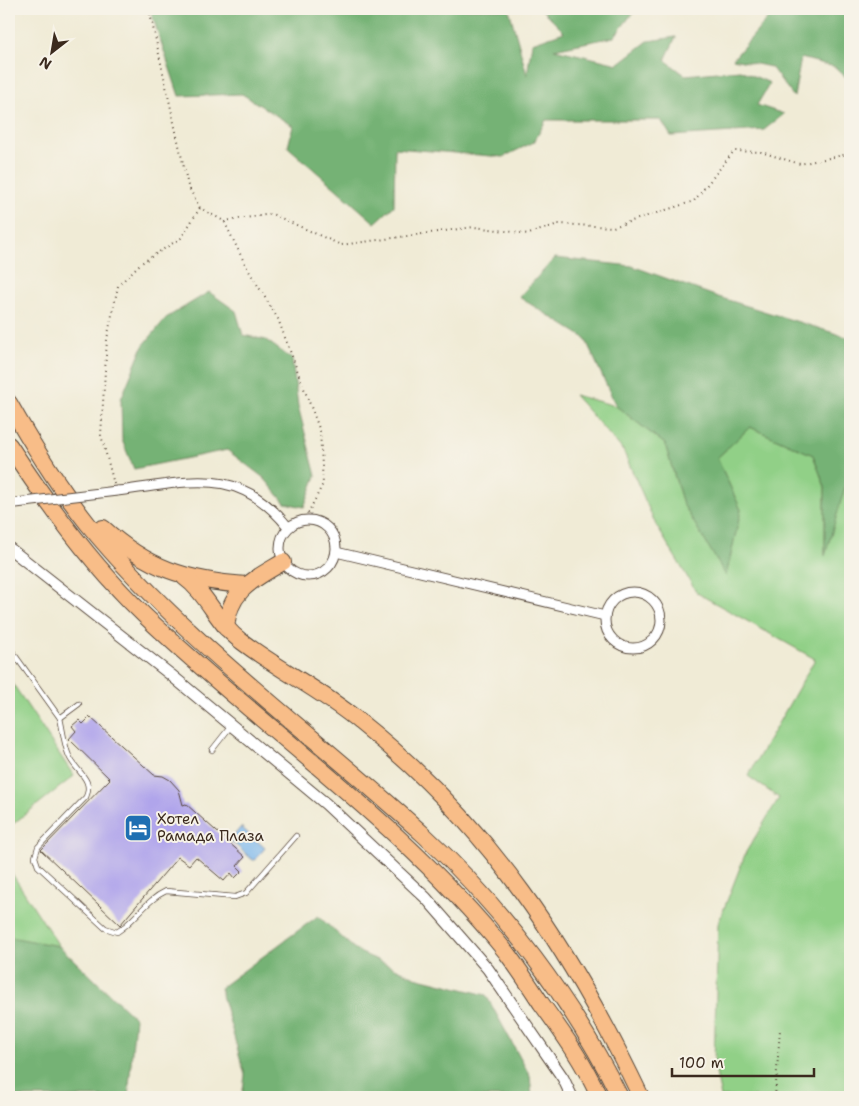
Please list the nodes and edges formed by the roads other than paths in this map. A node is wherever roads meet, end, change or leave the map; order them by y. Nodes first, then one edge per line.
1 (9, 397) edge
2 (9, 403) edge
3 (9, 445) edge
4 (9, 456) edge
5 (31, 478) junction
6 (12, 503) edge
7 (288, 527) junction
8 (9, 548) edge
9 (336, 552) junction
10 (283, 562) junction
11 (184, 577) junction
12 (246, 585) junction
13 (605, 616) junction
14 (226, 628) junction
15 (9, 647) edge
16 (79, 704) dead end
17 (60, 718) junction
18 (232, 725) junction
19 (212, 750) dead end
20 (296, 836) dead end
21 (572, 1097) edge
22 (599, 1097) edge
23 (620, 1097) edge
24 (641, 1097) edge

1 - 11 highway
2 - 23 highway
3 - 5 highway
4 - 5 lane
5 - 22 highway
6 - 7 street, bridge
7 - 9 street
7 - 10 street
8 - 18 street
9 - 10 street
9 - 13 street
10 - 12 highway
11 - 12 highway
11 - 14 highway
12 - 14 highway
13 - 13 street
14 - 24 highway
15 - 17 lane
16 - 17 lane
17 - 20 lane
18 - 19 lane
18 - 21 street

